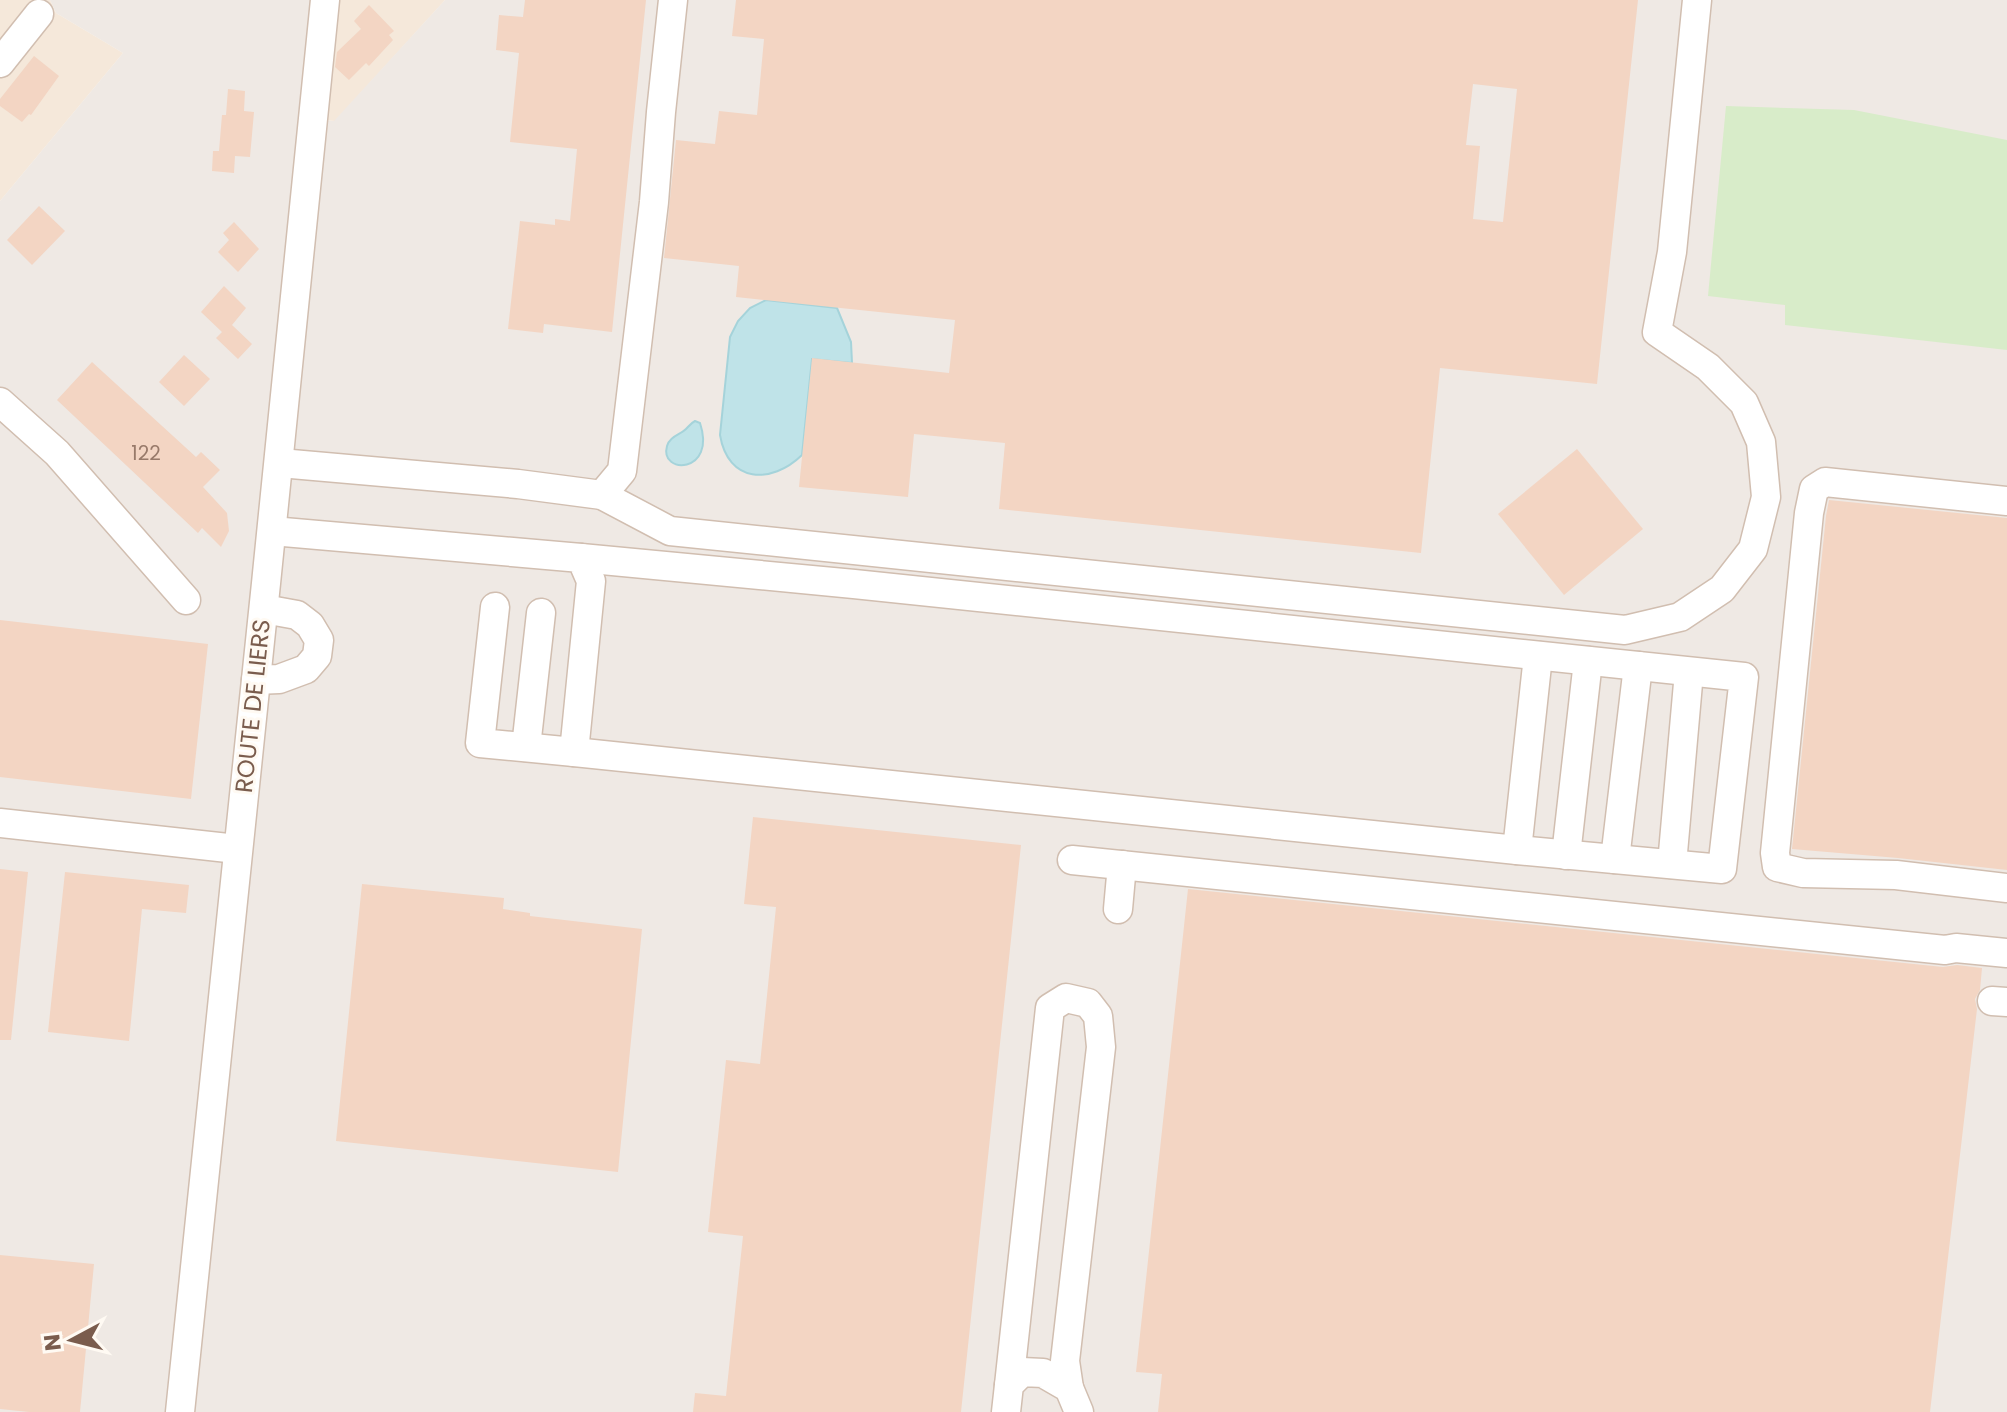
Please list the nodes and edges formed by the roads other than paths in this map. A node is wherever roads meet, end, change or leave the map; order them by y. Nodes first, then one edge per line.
1 (325, 0) edge
2 (673, 0) edge
3 (1697, 0) edge
4 (39, 14) dead end
5 (0, 63) edge
6 (0, 402) edge
7 (280, 463) junction
8 (602, 495) junction
9 (2007, 501) edge
10 (272, 531) junction
11 (581, 558) junction
12 (186, 600) dead end
13 (495, 607) dead end
14 (264, 609) junction
15 (541, 613) dead end
16 (1538, 656) junction
17 (1588, 661) junction
18 (1638, 666) junction
19 (1689, 672) junction
20 (256, 680) junction
21 (526, 747) junction
22 (574, 752) junction
23 (0, 823) edge
24 (237, 849) junction
25 (1517, 850) junction
26 (1566, 855) junction
27 (1615, 859) junction
28 (1072, 860) dead end
29 (1672, 864) junction
30 (1122, 865) junction
31 (2007, 888) edge
32 (1118, 909) dead end
33 (2007, 953) edge
34 (1007, 1398) edge
35 (1074, 1400) edge
36 (180, 1412) edge

1 - 7 street, ROUTE DE LIERS
2 - 8 street
3 - 8 street
4 - 5 street
6 - 12 street
7 - 8 street
7 - 10 street, ROUTE DE LIERS
9 - 31 street
10 - 11 street
10 - 14 street, ROUTE DE LIERS
11 - 16 street
11 - 22 street
13 - 21 street
14 - 20 street, ROUTE DE LIERS
14 - 20 street
15 - 21 street
16 - 17 street
16 - 25 street
17 - 18 street
17 - 26 street
18 - 19 street
18 - 27 street
19 - 29 street
19 - 29 street
20 - 24 street, ROUTE DE LIERS
21 - 22 street
22 - 25 street
23 - 24 street
24 - 36 street, ROUTE DE LIERS
25 - 26 street
26 - 27 street
27 - 29 street
28 - 30 street
30 - 32 street
30 - 33 street
34 - 35 street
34 - 35 street

